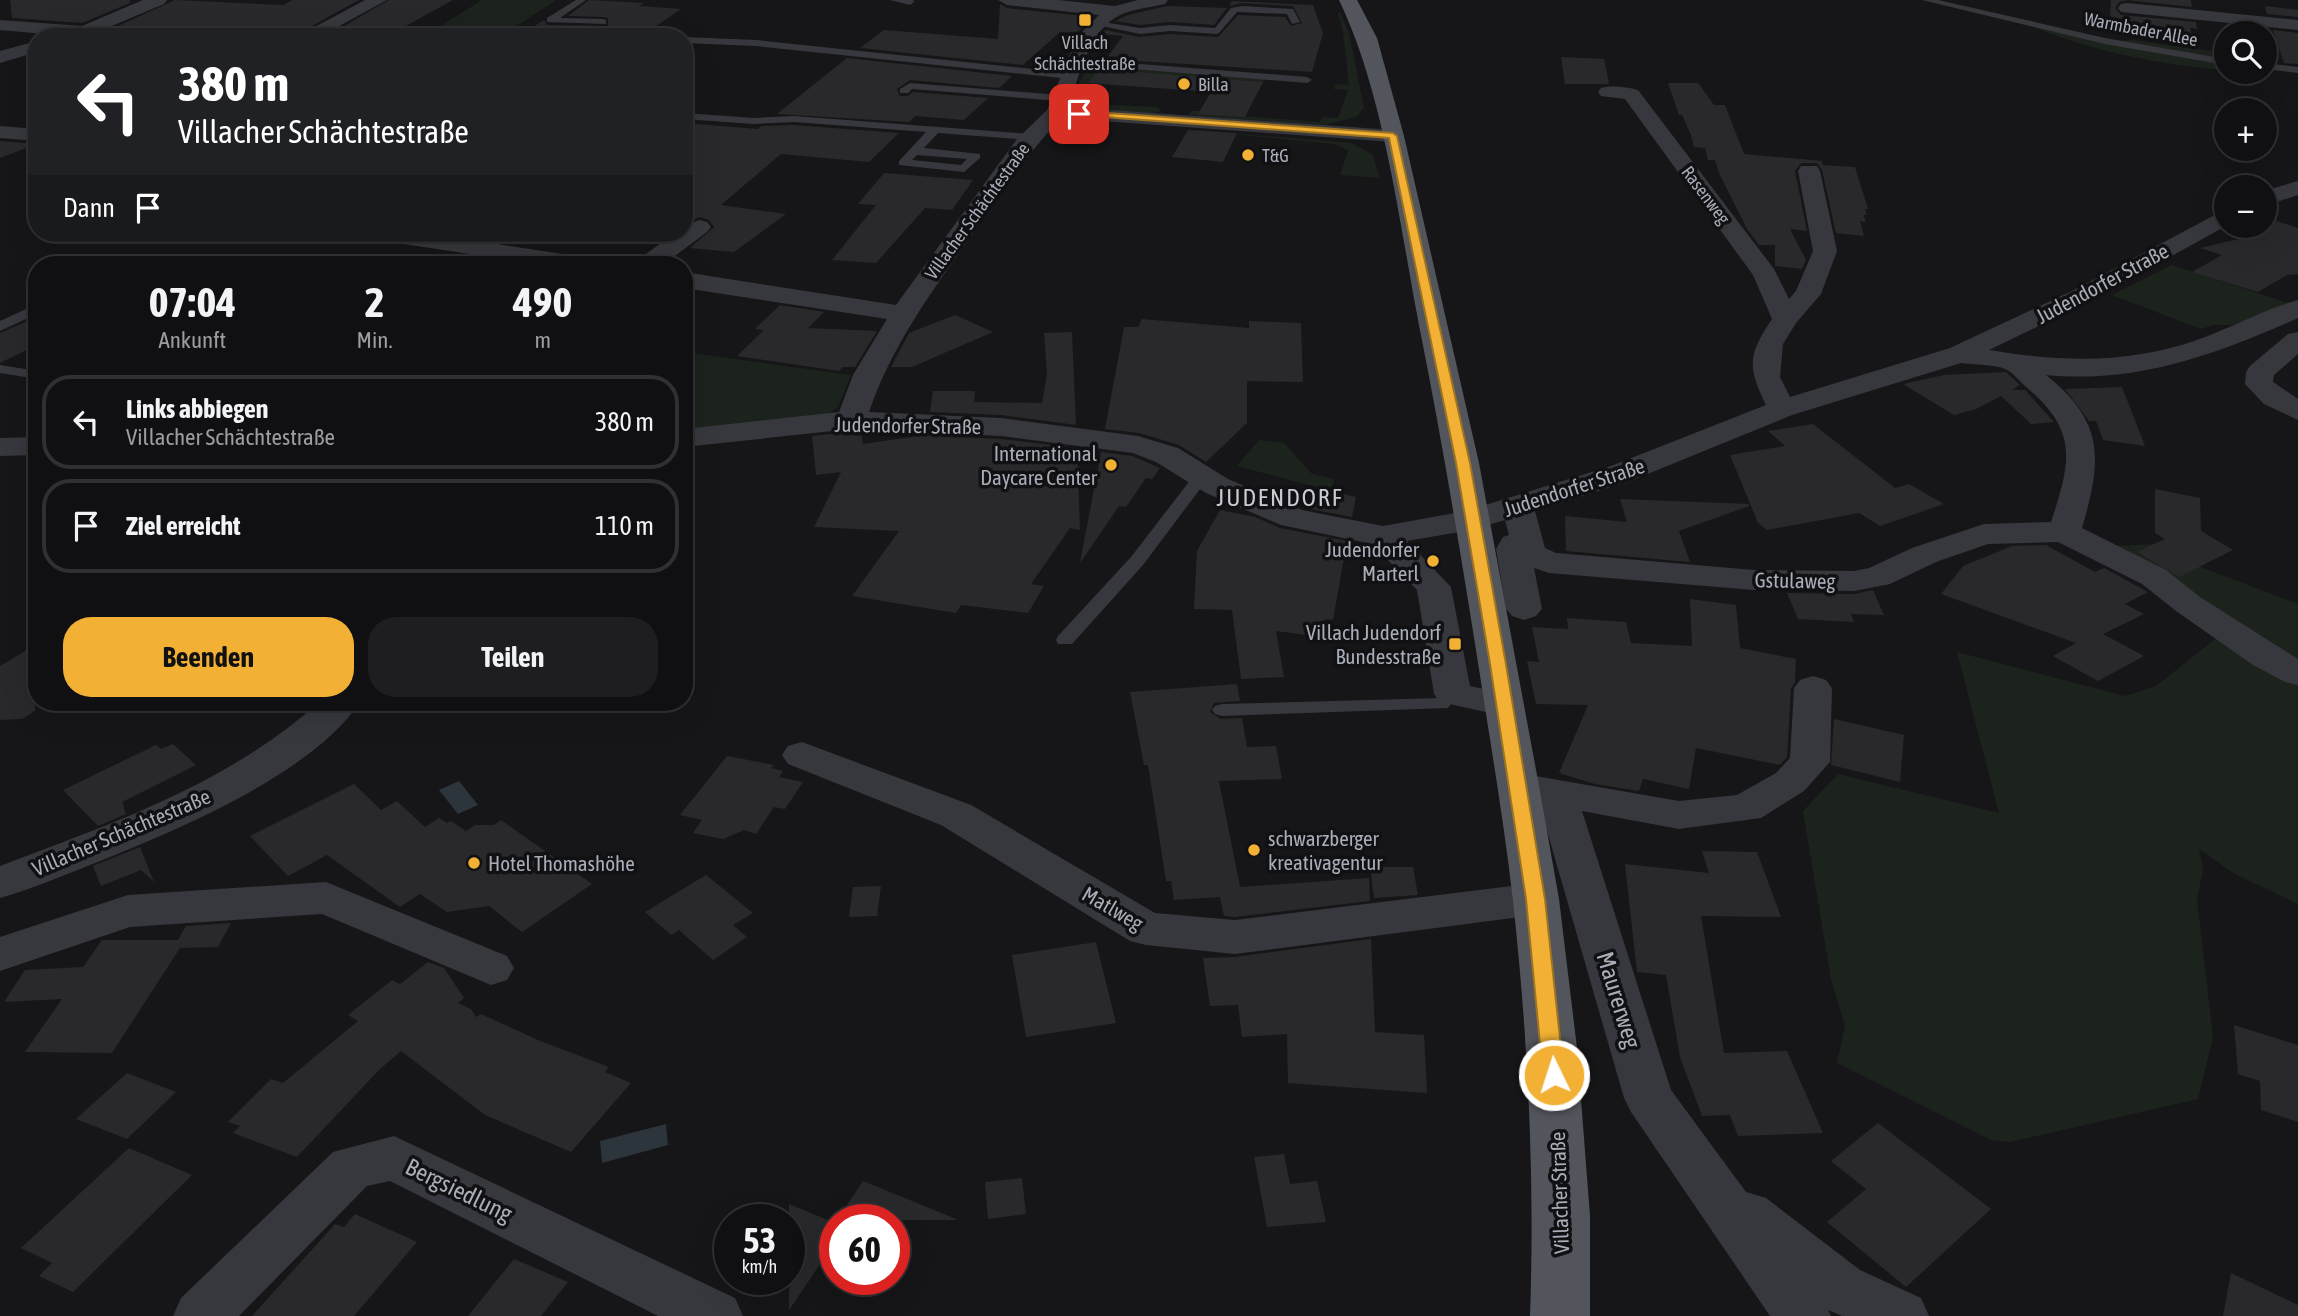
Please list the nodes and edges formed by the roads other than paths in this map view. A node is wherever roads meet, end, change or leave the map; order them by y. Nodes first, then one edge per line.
1 (158, 0) edge
2 (378, 0) edge
3 (582, 0) edge
4 (894, 0) edge
5 (1007, 0) edge
6 (1159, 0) edge
7 (1335, 0) edge
8 (1926, 0) edge
9 (2233, 0) edge
10 (910, 2) dead end
11 (1356, 5) edge
12 (2127, 8) dead end
13 (1115, 11) junction
14 (2237, 19) junction
15 (603, 22) dead end
16 (1295, 22) dead end
17 (1097, 24) junction
18 (0, 25) edge
19 (2298, 25) edge
20 (28, 28) edge
21 (90, 28) edge
22 (323, 28) edge
23 (693, 40) edge
24 (28, 49) edge
25 (0, 57) edge
26 (2214, 60) edge
27 (2277, 68) edge
28 (1073, 69) junction
29 (2298, 70) edge
30 (1307, 80) dead end
31 (904, 91) dead end
32 (1608, 92) dead end
33 (1058, 105) junction
34 (693, 118) edge
35 (935, 130) junction
36 (0, 132) edge
37 (28, 134) edge
38 (1393, 136) junction
39 (1030, 137) junction
40 (915, 150) junction
41 (1809, 171) dead end
42 (2298, 188) edge
43 (2277, 195) edge
44 (2214, 223) edge
45 (699, 227) dead end
46 (693, 231) edge
47 (438, 242) edge
48 (480, 242) edge
49 (678, 242) edge
50 (472, 247) junction
51 (530, 256) edge
52 (659, 256) edge
53 (693, 281) edge
54 (2298, 308) edge
55 (28, 313) edge
56 (903, 314) junction
57 (1785, 319) junction
58 (0, 327) edge
59 (2298, 340) edge
60 (1961, 354) junction
61 (2017, 363) junction
62 (28, 368) edge
63 (0, 369) edge
64 (21, 372) junction
65 (28, 373) edge
66 (1782, 410) junction
67 (2298, 411) edge
68 (850, 420) junction
69 (770, 429) junction
70 (693, 437) edge
71 (28, 446) edge
72 (0, 447) edge
73 (693, 454) edge
74 (1201, 477) junction
75 (1518, 506) junction
76 (1471, 520) junction
77 (2064, 532) junction
78 (1383, 536) junction
79 (1528, 544) junction
80 (1524, 609) dead end
81 (1065, 640) dead end
82 (2298, 674) edge
83 (1813, 688) dead end
84 (1441, 704) dead end
85 (1504, 704) junction
86 (1223, 710) dead end
87 (331, 711) edge
88 (802, 755) dead end
89 (1537, 789) junction
90 (0, 883) edge
91 (1536, 899) junction
92 (0, 954) edge
93 (491, 968) dead end
94 (1716, 1190) junction
95 (201, 1316) edge
96 (715, 1316) edge
97 (1560, 1316) edge
98 (1803, 1316) edge
99 (1901, 1316) edge

1 - 21 street
2 - 22 street
3 - 15 lane
4 - 10 lane
5 - 13 street
6 - 13 street, Villacher Schächtestraße
7 - 11 main road
8 - 26 lane, Warmbader Allee
9 - 14 street
11 - 38 main road, Villacher Straße
12 - 14 street
13 - 17 street, Villacher Schächtestraße
14 - 19 street
16 - 17 lane
17 - 28 street, Villacher Schächtestraße
18 - 20 street
23 - 28 lane
24 - 25 street
27 - 29 lane
28 - 30 lane
28 - 33 street, Villacher Schächtestraße
31 - 33 lane
32 - 57 street, Rasenweg
33 - 38 street
33 - 39 street, Villacher Schächtestraße
34 - 35 lane
35 - 39 lane
35 - 40 lane
36 - 37 street
38 - 76 main road, Villacher Straße
39 - 56 street, Villacher Schächtestraße
40 - 40 lane
41 - 57 street
42 - 43 street
44 - 60 street, Judendorfer Straße
45 - 46 street
47 - 50 street
48 - 50 street
49 - 52 street
50 - 51 street
53 - 56 street
54 - 61 street
55 - 58 lane
56 - 68 street, Villacher Schächtestraße
57 - 66 street
59 - 67 street
60 - 61 street
60 - 66 street, Judendorfer Straße
61 - 77 street
62 - 64 lane
63 - 64 lane
64 - 65 lane
66 - 75 street, Judendorfer Straße
68 - 69 street, Judendorfer Straße
68 - 74 street, Judendorfer Straße
69 - 70 street, Judendorfer Straße
69 - 73 street
71 - 72 street
74 - 78 street, Judendorfer Straße
74 - 81 lane
75 - 76 street, Judendorfer Straße
75 - 79 street
76 - 78 street, Judendorfer Straße
76 - 85 main road, Villacher Straße
77 - 79 street, Gstulaweg
77 - 82 street, Gstulaweg
78 - 85 street
79 - 80 street
83 - 89 street
84 - 86 lane
85 - 89 main road, Villacher Straße
87 - 90 street, Villacher Schächtestraße
88 - 91 street, Matlweg
89 - 91 main road, Villacher Straße
89 - 94 street, Maurerweg
91 - 97 main road, Villacher Straße
92 - 93 street
94 - 98 street, Maurerweg
94 - 99 street, Maurerweg
95 - 96 street, Bergsiedlung

